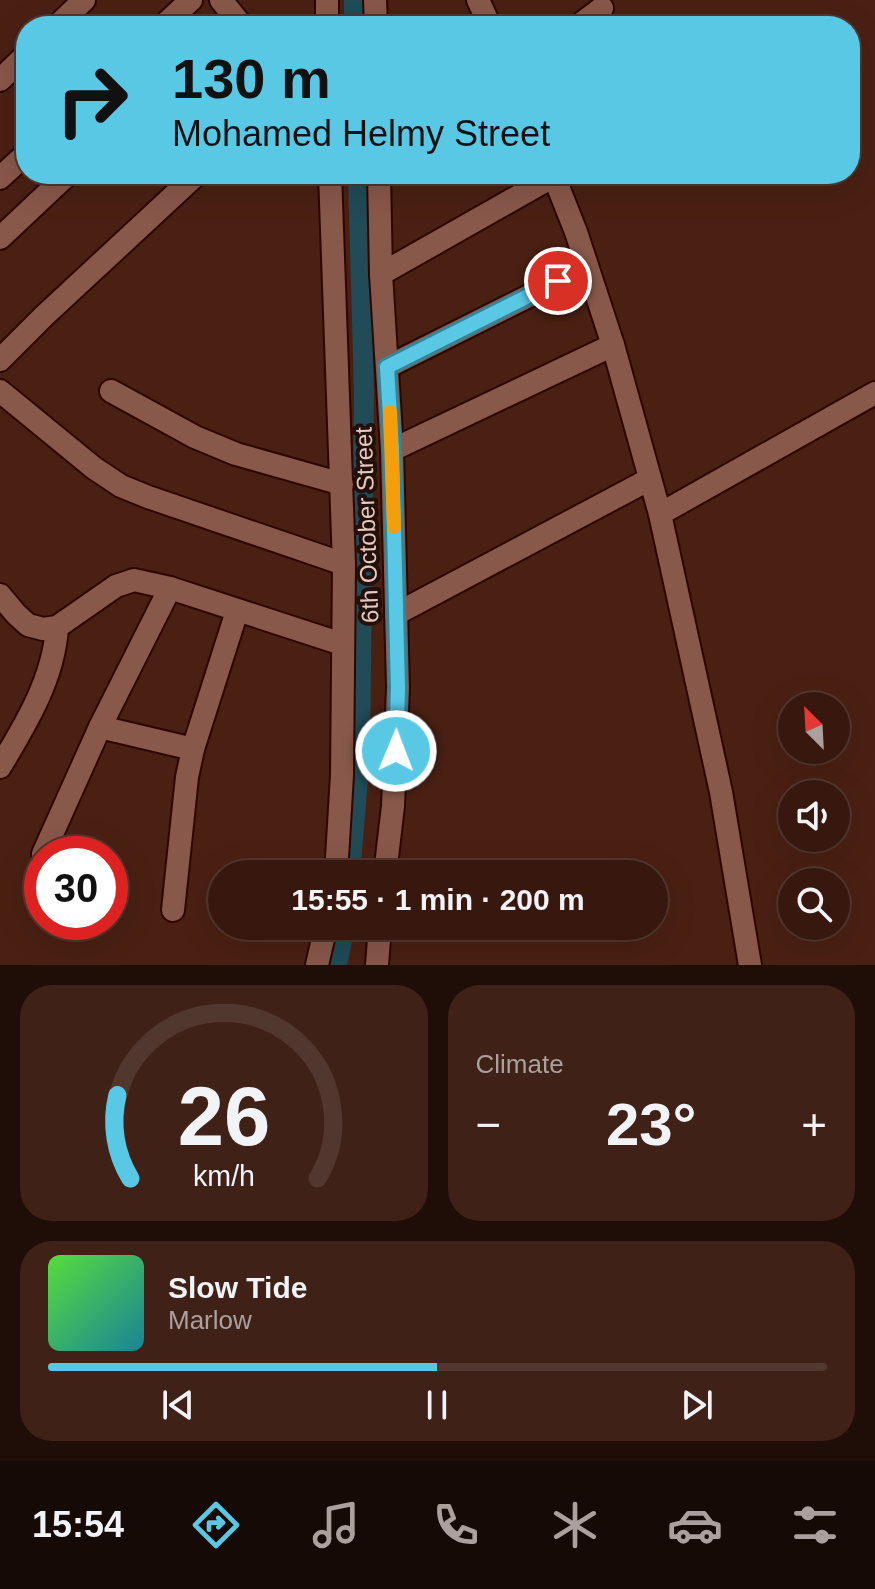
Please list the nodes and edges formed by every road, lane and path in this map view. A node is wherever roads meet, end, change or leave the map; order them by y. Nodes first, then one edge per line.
1 (84, 0) edge
2 (191, 0) edge
3 (602, 8) dead end
4 (67, 16) edge
5 (174, 16) edge
6 (591, 16) edge
7 (16, 65) edge
8 (0, 80) edge
9 (16, 163) edge
10 (0, 178) edge
11 (57, 184) edge
12 (186, 184) edge
13 (330, 184) edge
14 (379, 184) edge
15 (537, 184) edge
16 (556, 184) edge
17 (0, 238) edge
18 (587, 267) junction
19 (381, 274) junction
20 (613, 345) junction
21 (0, 360) edge
22 (387, 367) junction
23 (0, 391) edge
24 (111, 391) dead end
25 (875, 393) edge
26 (392, 450) junction
27 (650, 479) junction
28 (342, 484) junction
29 (660, 514) junction
30 (344, 564) junction
31 (170, 588) junction
32 (0, 595) edge
33 (237, 611) junction
34 (396, 614) junction
35 (57, 627) junction
36 (342, 644) junction
37 (100, 727) junction
38 (193, 749) junction
39 (0, 767) edge
40 (51, 836) edge
41 (337, 860) edge
42 (387, 860) edge
43 (173, 910) dead end
44 (323, 940) edge
45 (379, 940) edge
46 (317, 965) edge
47 (377, 965) edge
48 (750, 965) edge

1 - 4 street
2 - 5 street
3 - 6 street
7 - 8 street
9 - 10 street
11 - 17 street
12 - 21 street
13 - 28 street, 6th October Street
14 - 19 street, 6th October Street
15 - 19 street
16 - 18 street
18 - 20 street
18 - 22 street
19 - 22 street, 6th October Street
20 - 26 street
20 - 27 street
22 - 26 street, 6th October Street
23 - 30 street
24 - 28 street
25 - 29 street
26 - 34 street, 6th October Street
27 - 29 street
27 - 34 street
28 - 30 street, 6th October Street
29 - 48 street
30 - 36 street, 6th October Street
31 - 33 street
31 - 35 street
31 - 37 street
32 - 35 street
33 - 36 street
33 - 38 street
34 - 42 street, 6th October Street
35 - 39 street
36 - 41 street, 6th October Street
37 - 38 street
37 - 40 street
38 - 43 street
44 - 46 street
45 - 47 street

